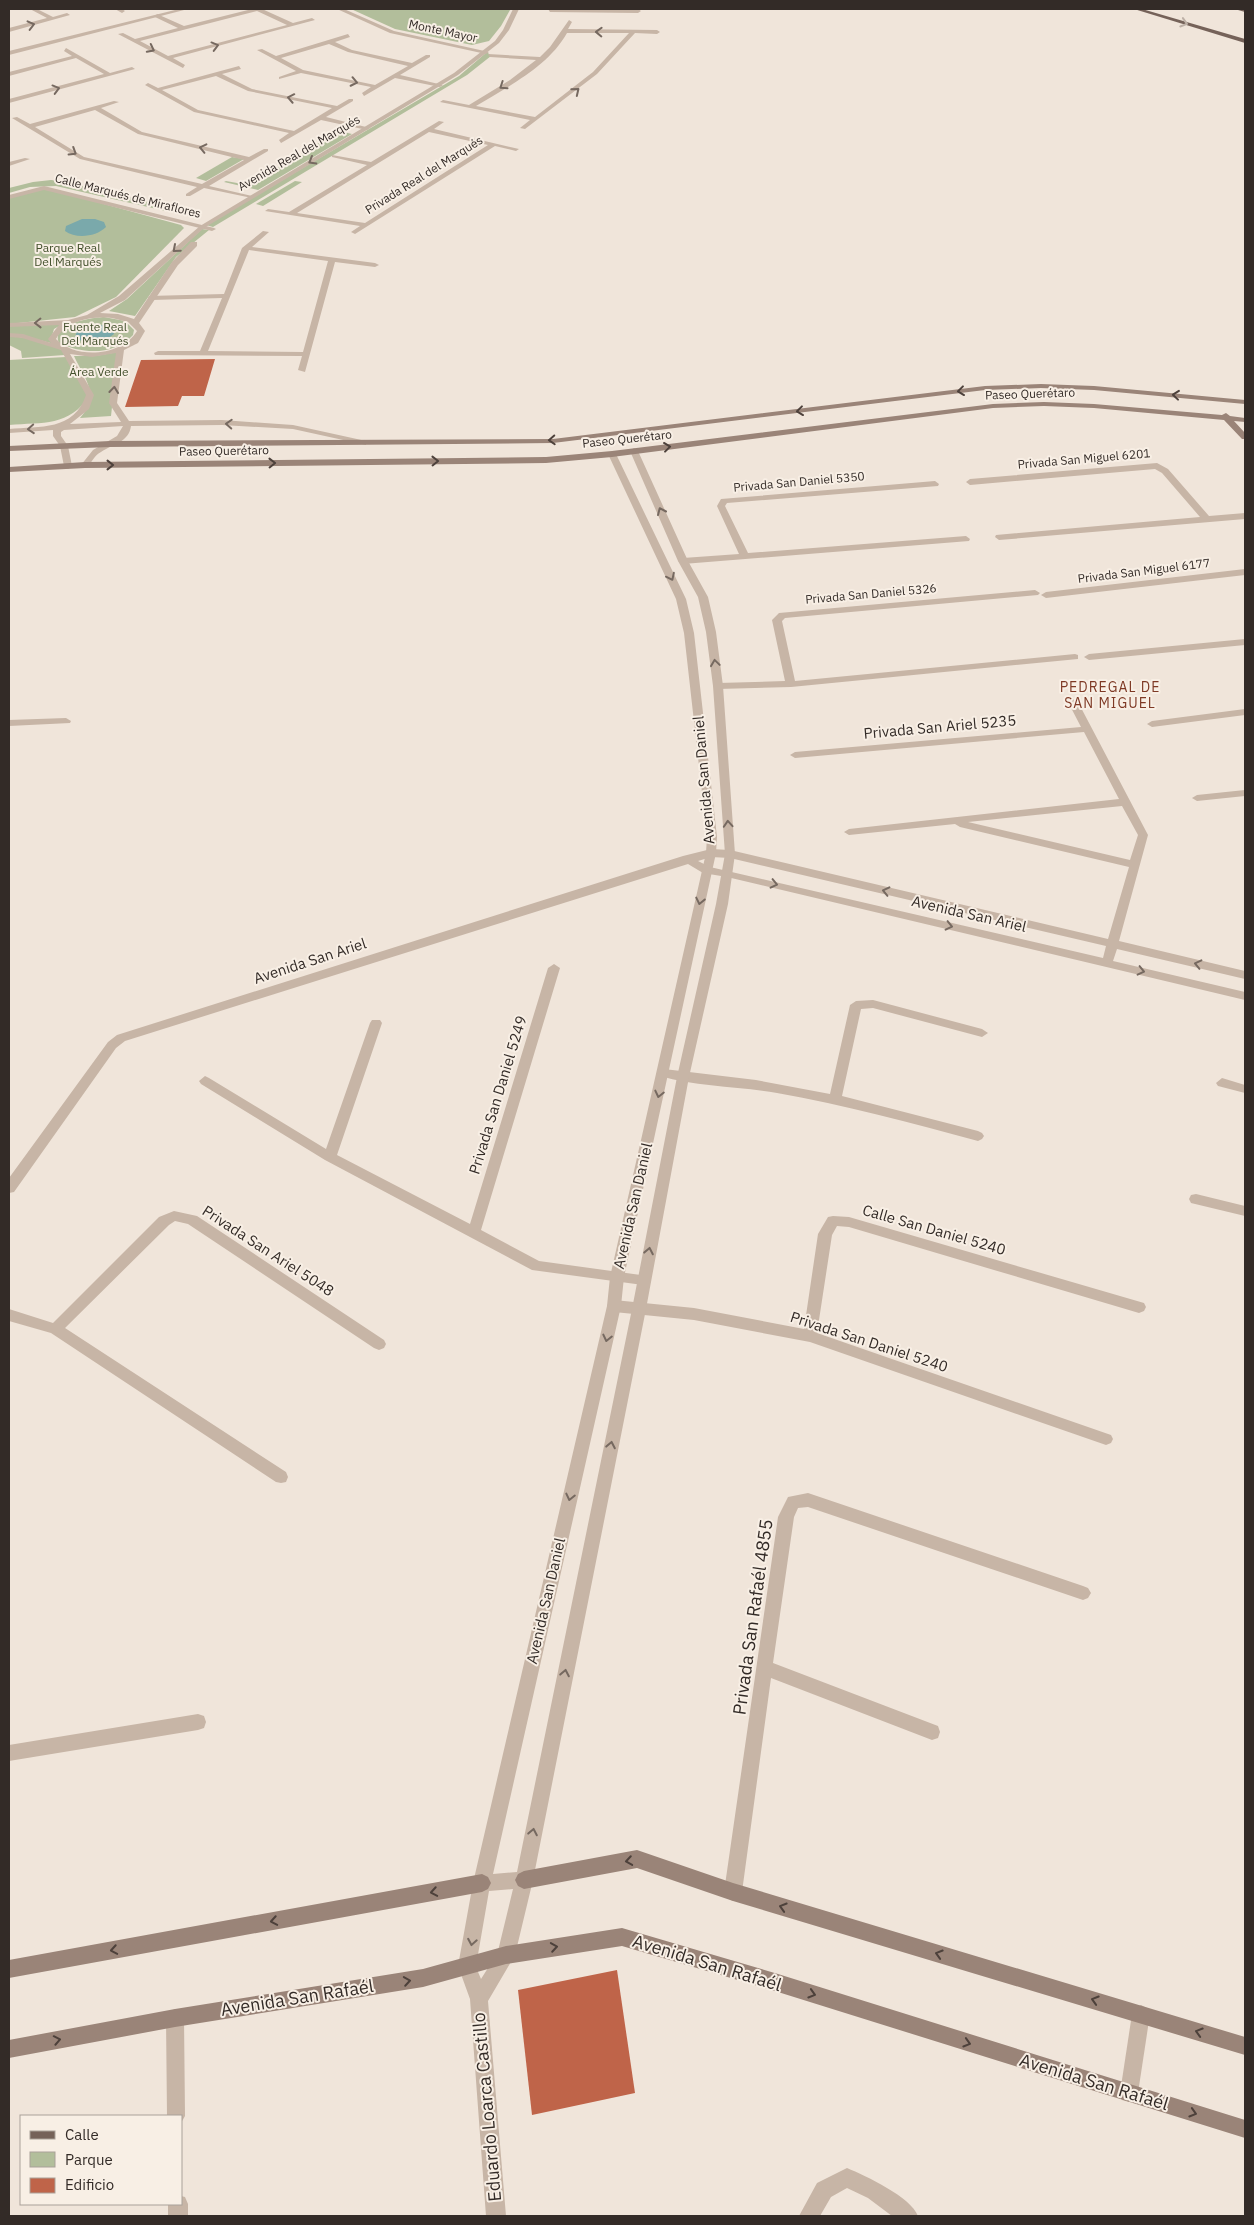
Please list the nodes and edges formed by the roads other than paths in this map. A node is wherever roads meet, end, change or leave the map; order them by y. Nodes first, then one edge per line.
1 (33, 9) edge
2 (185, 9) edge
3 (258, 9) edge
4 (340, 9) edge
5 (516, 9) edge
6 (525, 9) edge
7 (576, 9) edge
8 (1137, 9) edge
9 (1240, 9) edge
10 (550, 10) edge
11 (1245, 10) edge
12 (165, 11) edge
13 (638, 13) edge
14 (67, 16) dead end
15 (157, 16) junction
16 (53, 19) junction
17 (312, 20) dead end
18 (569, 22) dead end
19 (292, 25) junction
20 (192, 26) junction
21 (182, 28) junction
22 (9, 30) edge
23 (566, 31) junction
24 (657, 32) dead end
25 (632, 33) junction
26 (121, 34) dead end
27 (348, 36) dead end
28 (135, 41) junction
29 (1245, 41) edge
30 (330, 42) junction
31 (9, 47) edge
32 (66, 50) dead end
33 (260, 50) dead end
34 (9, 53) edge
35 (487, 55) junction
36 (77, 56) junction
37 (428, 56) dead end
38 (168, 58) junction
39 (275, 58) junction
40 (541, 58) junction
41 (535, 63) junction
42 (413, 65) junction
43 (183, 66) dead end
44 (132, 68) dead end
45 (239, 68) dead end
46 (301, 71) junction
47 (9, 74) edge
48 (217, 74) junction
49 (110, 75) junction
50 (395, 76) junction
51 (281, 78) dead end
52 (388, 80) junction
53 (148, 85) dead end
54 (440, 85) junction
55 (377, 87) junction
56 (433, 89) junction
57 (156, 90) junction
58 (364, 94) dead end
59 (351, 100) dead end
60 (9, 101) edge
61 (116, 102) dead end
62 (443, 102) dead end
63 (470, 107) junction
64 (96, 108) junction
65 (339, 108) junction
66 (15, 118) dead end
67 (536, 119) junction
68 (318, 120) junction
69 (441, 122) dead end
70 (32, 126) junction
71 (368, 128) junction
72 (524, 128) dead end
73 (428, 130) junction
74 (360, 132) junction
75 (296, 133) junction
76 (281, 141) dead end
77 (494, 144) junction
78 (516, 149) dead end
79 (266, 150) dead end
80 (27, 158) dead end
81 (250, 159) junction
82 (333, 159) junction
83 (9, 164) edge
84 (372, 164) junction
85 (363, 170) junction
86 (214, 180) junction
87 (205, 185) junction
88 (258, 192) junction
89 (188, 195) dead end
90 (9, 197) edge
91 (250, 197) junction
92 (268, 211) dead end
93 (291, 214) junction
94 (367, 225) junction
95 (202, 227) junction
96 (212, 229) junction
97 (265, 232) dead end
98 (356, 232) dead end
99 (246, 248) junction
100 (332, 259) junction
101 (375, 265) dead end
102 (157, 291) junction
103 (228, 292) junction
104 (152, 298) junction
105 (90, 316) junction
106 (67, 322) junction
107 (136, 322) junction
108 (9, 325) edge
109 (9, 335) edge
110 (57, 347) junction
111 (120, 349) junction
112 (65, 351) junction
113 (158, 353) dead end
114 (203, 354) junction
115 (306, 354) junction
116 (302, 370) dead end
117 (1224, 400) junction
118 (1245, 402) edge
119 (1226, 418) junction
120 (1245, 420) edge
121 (127, 424) junction
122 (61, 427) junction
123 (9, 431) edge
124 (1245, 437) edge
125 (363, 443) junction
126 (110, 444) junction
127 (64, 446) junction
128 (9, 449) edge
129 (634, 451) junction
130 (612, 454) junction
131 (85, 465) junction
132 (68, 466) junction
133 (9, 470) edge
134 (970, 482) dead end
135 (935, 484) dead end
136 (1245, 516) edge
137 (1207, 520) junction
138 (999, 536) dead end
139 (966, 539) dead end
140 (744, 555) junction
141 (683, 561) junction
142 (1245, 572) edge
143 (1035, 593) dead end
144 (1046, 595) dead end
145 (700, 633) junction
146 (1245, 642) edge
147 (1075, 657) dead end
148 (1089, 657) dead end
149 (791, 684) junction
150 (718, 686) junction
151 (1073, 702) dead end
152 (1245, 712) edge
153 (66, 721) dead end
154 (9, 723) edge
155 (1152, 724) dead end
156 (1087, 729) junction
157 (795, 755) dead end
158 (1245, 793) edge
159 (1197, 798) dead end
160 (1126, 802) junction
161 (949, 821) junction
162 (849, 832) dead end
163 (711, 853) junction
164 (730, 854) junction
165 (687, 859) junction
166 (1135, 865) junction
167 (706, 870) junction
168 (727, 873) junction
169 (1113, 944) junction
170 (1108, 963) junction
171 (554, 968) dead end
172 (1245, 975) edge
173 (1245, 996) edge
174 (376, 1023) dead end
175 (982, 1033) dead end
176 (664, 1072) junction
177 (683, 1077) junction
178 (205, 1081) dead end
179 (1222, 1083) dead end
180 (1245, 1089) edge
181 (835, 1098) junction
182 (978, 1136) dead end
183 (330, 1157) junction
184 (9, 1188) edge
185 (1196, 1199) dead end
186 (1245, 1211) edge
187 (474, 1232) junction
188 (617, 1278) junction
189 (644, 1280) junction
190 (614, 1306) junction
191 (1139, 1307) dead end
192 (639, 1309) junction
193 (9, 1315) edge
194 (55, 1329) junction
195 (810, 1336) junction
196 (379, 1344) dead end
197 (1106, 1440) dead end
198 (281, 1477) dead end
199 (1084, 1593) dead end
200 (766, 1668) junction
201 (198, 1722) dead end
202 (932, 1732) dead end
203 (9, 1753) edge
204 (524, 1880) junction
205 (482, 1883) junction
206 (733, 1892) junction
207 (506, 1955) junction
208 (467, 1966) junction
209 (9, 1969) edge
210 (479, 1998) junction
211 (1141, 2014) junction
212 (175, 2018) junction
213 (1245, 2046) edge
214 (9, 2049) edge
215 (1129, 2093) junction
216 (176, 2115) edge
217 (1245, 2129) edge
218 (496, 2216) edge
219 (809, 2216) edge
220 (908, 2216) edge

1 - 16 street
2 - 12 street
3 - 19 street
3 - 20 street
4 - 35 street, Monte Mayor
5 - 35 street, Avenida Real del Marqués
6 - 35 street, Avenida Real del Marqués
7 - 10 street
7 - 13 street
8 -> 29 main road
9 - 11 main road
12 - 15 street
12 - 20 street
12 - 31 street
14 - 16 street
15 - 21 street
15 - 34 street
22 -> 16 street
17 - 19 street
18 - 23 street
38 -> 19 street
20 - 21 street
21 - 28 street
25 -> 23 street
23 - 40 street
24 - 25 street
67 -> 25 street
26 - 28 street
27 - 30 street
28 -> 38 street
30 - 39 street
30 - 42 street
32 - 36 street
33 - 39 street
35 - 40 street
35 - 41 street
35 - 54 street, Avenida Real del Marqués
35 - 82 street, Avenida Real del Marqués
36 - 47 street
36 - 49 street
37 - 42 street
38 - 43 street
39 - 46 street
40 - 41 street
41 -> 63 street
42 - 50 street
44 - 49 street
45 - 48 street
46 - 51 street
46 -> 55 street
48 - 57 street
65 -> 48 street
60 -> 49 street
50 - 52 street
50 - 54 street
52 - 55 street
52 - 56 street
53 - 57 street
54 - 56 street, Avenida Real del Marqués
55 - 58 street
56 - 71 street, Avenida Real del Marqués
57 - 75 street
59 - 65 street
61 - 64 street
62 - 63 street
63 - 67 street
64 - 70 street
81 -> 64 street
65 - 68 street
66 - 70 street
67 - 72 street
68 - 71 street
68 - 74 street
68 - 75 street
69 - 73 street
70 -> 87 street
71 - 74 street, Avenida Real del Marqués
73 - 77 street, Privada Real del Marqués
73 - 84 street
74 -> 88 street, Avenida Real del Marqués
75 - 76 street
77 - 78 street, Privada Real del Marqués
77 - 94 street, Privada Real del Marqués
79 - 81 street
80 - 83 street
81 - 86 street
82 - 84 street
82 - 85 street
82 - 96 street, Avenida Real del Marqués
84 - 85 street
85 - 93 street
86 - 87 street
86 - 88 street
87 - 89 street
87 - 91 street
88 - 91 street, Avenida Real del Marqués
90 - 95 street, Calle Marqués de Miraflores
91 - 95 street, Avenida Real del Marqués
92 - 93 street, Privada Real del Marqués
93 - 94 street, Privada Real del Marqués
94 - 98 street, Privada Real del Marqués
95 - 96 street, Calle Marqués de Miraflores
95 -> 105 street, Avenida Real del Marqués
96 - 102 street, Avenida Real del Marqués
97 - 99 street
99 - 100 street
99 - 103 street
100 - 101 street
100 - 115 street
102 - 103 street
102 - 104 street, Avenida Real del Marqués
103 - 104 street
103 - 114 street
104 - 107 street, Avenida Real del Marqués
105 - 106 street
105 - 107 street
106 -> 108 street
106 - 110 street
107 - 111 street
109 - 110 street
110 - 112 street
111 - 112 street
121 -> 111 street
112 - 122 street
113 - 114 street
114 - 115 street
115 - 116 street
117 - 118 main road, Paseo Querétaro
117 - 119 main road
117 -> 125 main road, Paseo Querétaro
119 - 120 main road, Paseo Querétaro
119 - 124 main road
129 -> 119 main road, Paseo Querétaro
121 - 122 street
125 -> 121 street
121 - 126 street
122 -> 123 street
122 - 127 street
125 - 126 main road, Paseo Querétaro
126 - 127 main road, Paseo Querétaro
126 - 131 street
127 - 128 main road, Paseo Querétaro
127 - 132 street
129 - 130 main road, Paseo Querétaro
141 -> 129 street, Avenida San Daniel
131 -> 130 main road, Paseo Querétaro
130 -> 145 street, Avenida San Daniel
131 - 132 main road, Paseo Querétaro
132 - 133 main road, Paseo Querétaro
134 - 137 street, Privada San Miguel 6201
135 - 140 street, Privada San Daniel 5350
136 - 137 street
137 - 138 street
139 - 140 street
140 - 141 street
141 - 145 street, Avenida San Daniel
142 - 144 street, Privada San Miguel 6177
143 - 149 street, Privada San Daniel 5326
150 -> 145 street, Avenida San Daniel
145 - 163 street, Avenida San Daniel
146 - 148 street
147 - 149 street
149 - 150 street
164 -> 150 street, Avenida San Daniel
151 - 156 street
152 - 155 street
153 - 154 street
156 - 157 street, Privada San Ariel 5235
156 - 160 street
158 - 159 street
160 - 161 street
160 - 166 street
161 - 162 street
161 - 166 street
163 - 164 street, Avenida San Ariel
163 - 165 street, Avenida San Ariel
163 - 167 street, Avenida San Daniel
164 - 168 street, Avenida San Daniel
169 -> 164 street, Avenida San Ariel
165 - 167 street, Avenida San Ariel
165 - 184 street, Avenida San Ariel
166 - 169 street
167 - 168 street, Avenida San Ariel
167 -> 176 street, Avenida San Daniel
168 -> 170 street, Avenida San Ariel
168 - 177 street, Avenida San Daniel
169 - 170 street
172 -> 169 street, Avenida San Ariel
170 -> 173 street, Avenida San Ariel
171 - 187 street, Privada San Daniel 5249
174 - 183 street
175 - 181 street
176 - 177 street
176 -> 188 street, Avenida San Daniel
177 - 181 street
189 -> 177 street, Avenida San Daniel
178 - 183 street
179 - 180 street
181 - 182 street
183 - 187 street
185 - 186 street
187 - 188 street
188 - 189 street
188 - 190 street, Avenida San Daniel
189 - 192 street, Avenida San Daniel
190 - 192 street, Privada San Daniel 5240
190 -> 205 street, Avenida San Daniel
191 - 195 street, Calle San Daniel 5240
192 - 195 street, Privada San Daniel 5240
204 -> 192 street, Avenida San Daniel
193 - 194 street
194 - 196 street, Privada San Ariel 5048
194 - 198 street
195 - 197 street, Privada San Daniel 5240
199 - 200 street, Privada San Rafaél 4855
200 - 202 street
200 - 206 street, Privada San Rafaél 4855
201 - 203 street
204 - 205 street
206 -> 204 main road
204 - 207 street, Avenida San Daniel
205 -> 208 street, Avenida San Daniel
205 -> 209 main road
211 -> 206 main road
207 - 208 main road, Avenida San Rafaél
207 - 210 street, Eduardo Loarca Castillo
207 -> 215 main road, Avenida San Rafaél
208 - 210 street, Eduardo Loarca Castillo
212 -> 208 main road, Avenida San Rafaél
210 - 218 street, Eduardo Loarca Castillo
213 -> 211 main road
211 - 215 street
214 -> 212 main road, Avenida San Rafaél
212 - 216 street
215 -> 217 main road, Avenida San Rafaél
219 - 220 street

